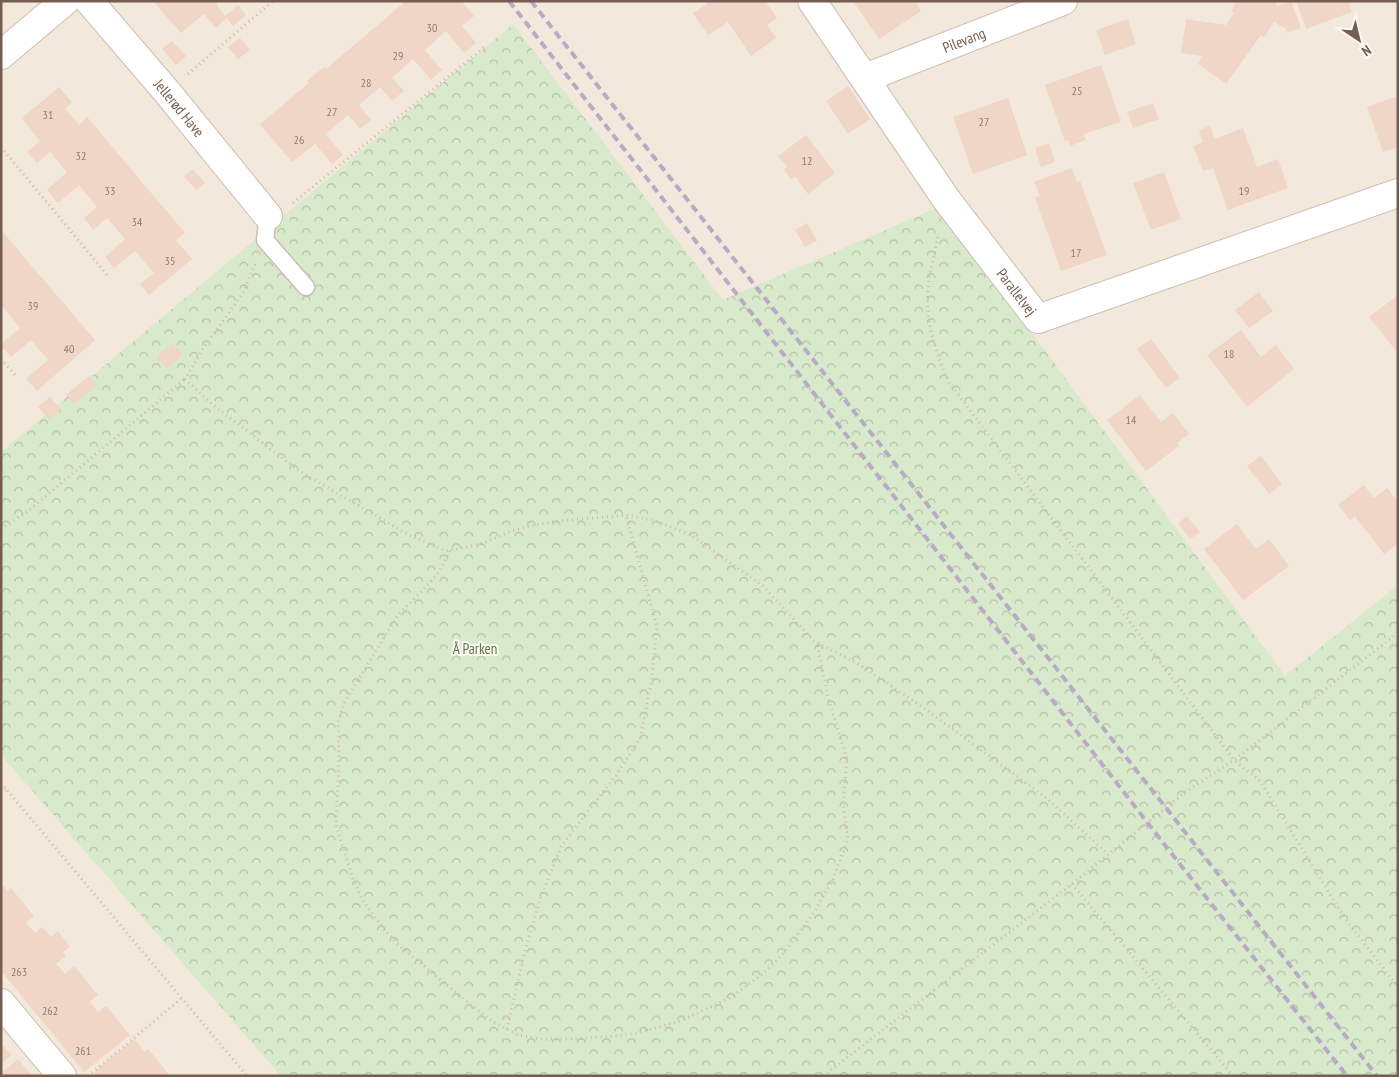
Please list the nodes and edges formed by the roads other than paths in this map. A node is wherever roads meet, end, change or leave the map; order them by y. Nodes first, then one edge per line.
1 (65, 1) edge
2 (89, 1) edge
3 (812, 1) edge
4 (1064, 1) edge
5 (1, 55) edge
6 (865, 78) junction
7 (1398, 192) edge
8 (267, 228) joint
9 (306, 287) dead end
10 (1, 1003) edge
11 (62, 1076) edge

1 - 5 street
2 - 8 street, Jellerød Have
3 - 6 street, Parallelvej
4 - 6 street, Pilevang
6 - 7 street, Parallelvej
8 - 9 lane
10 - 11 street

